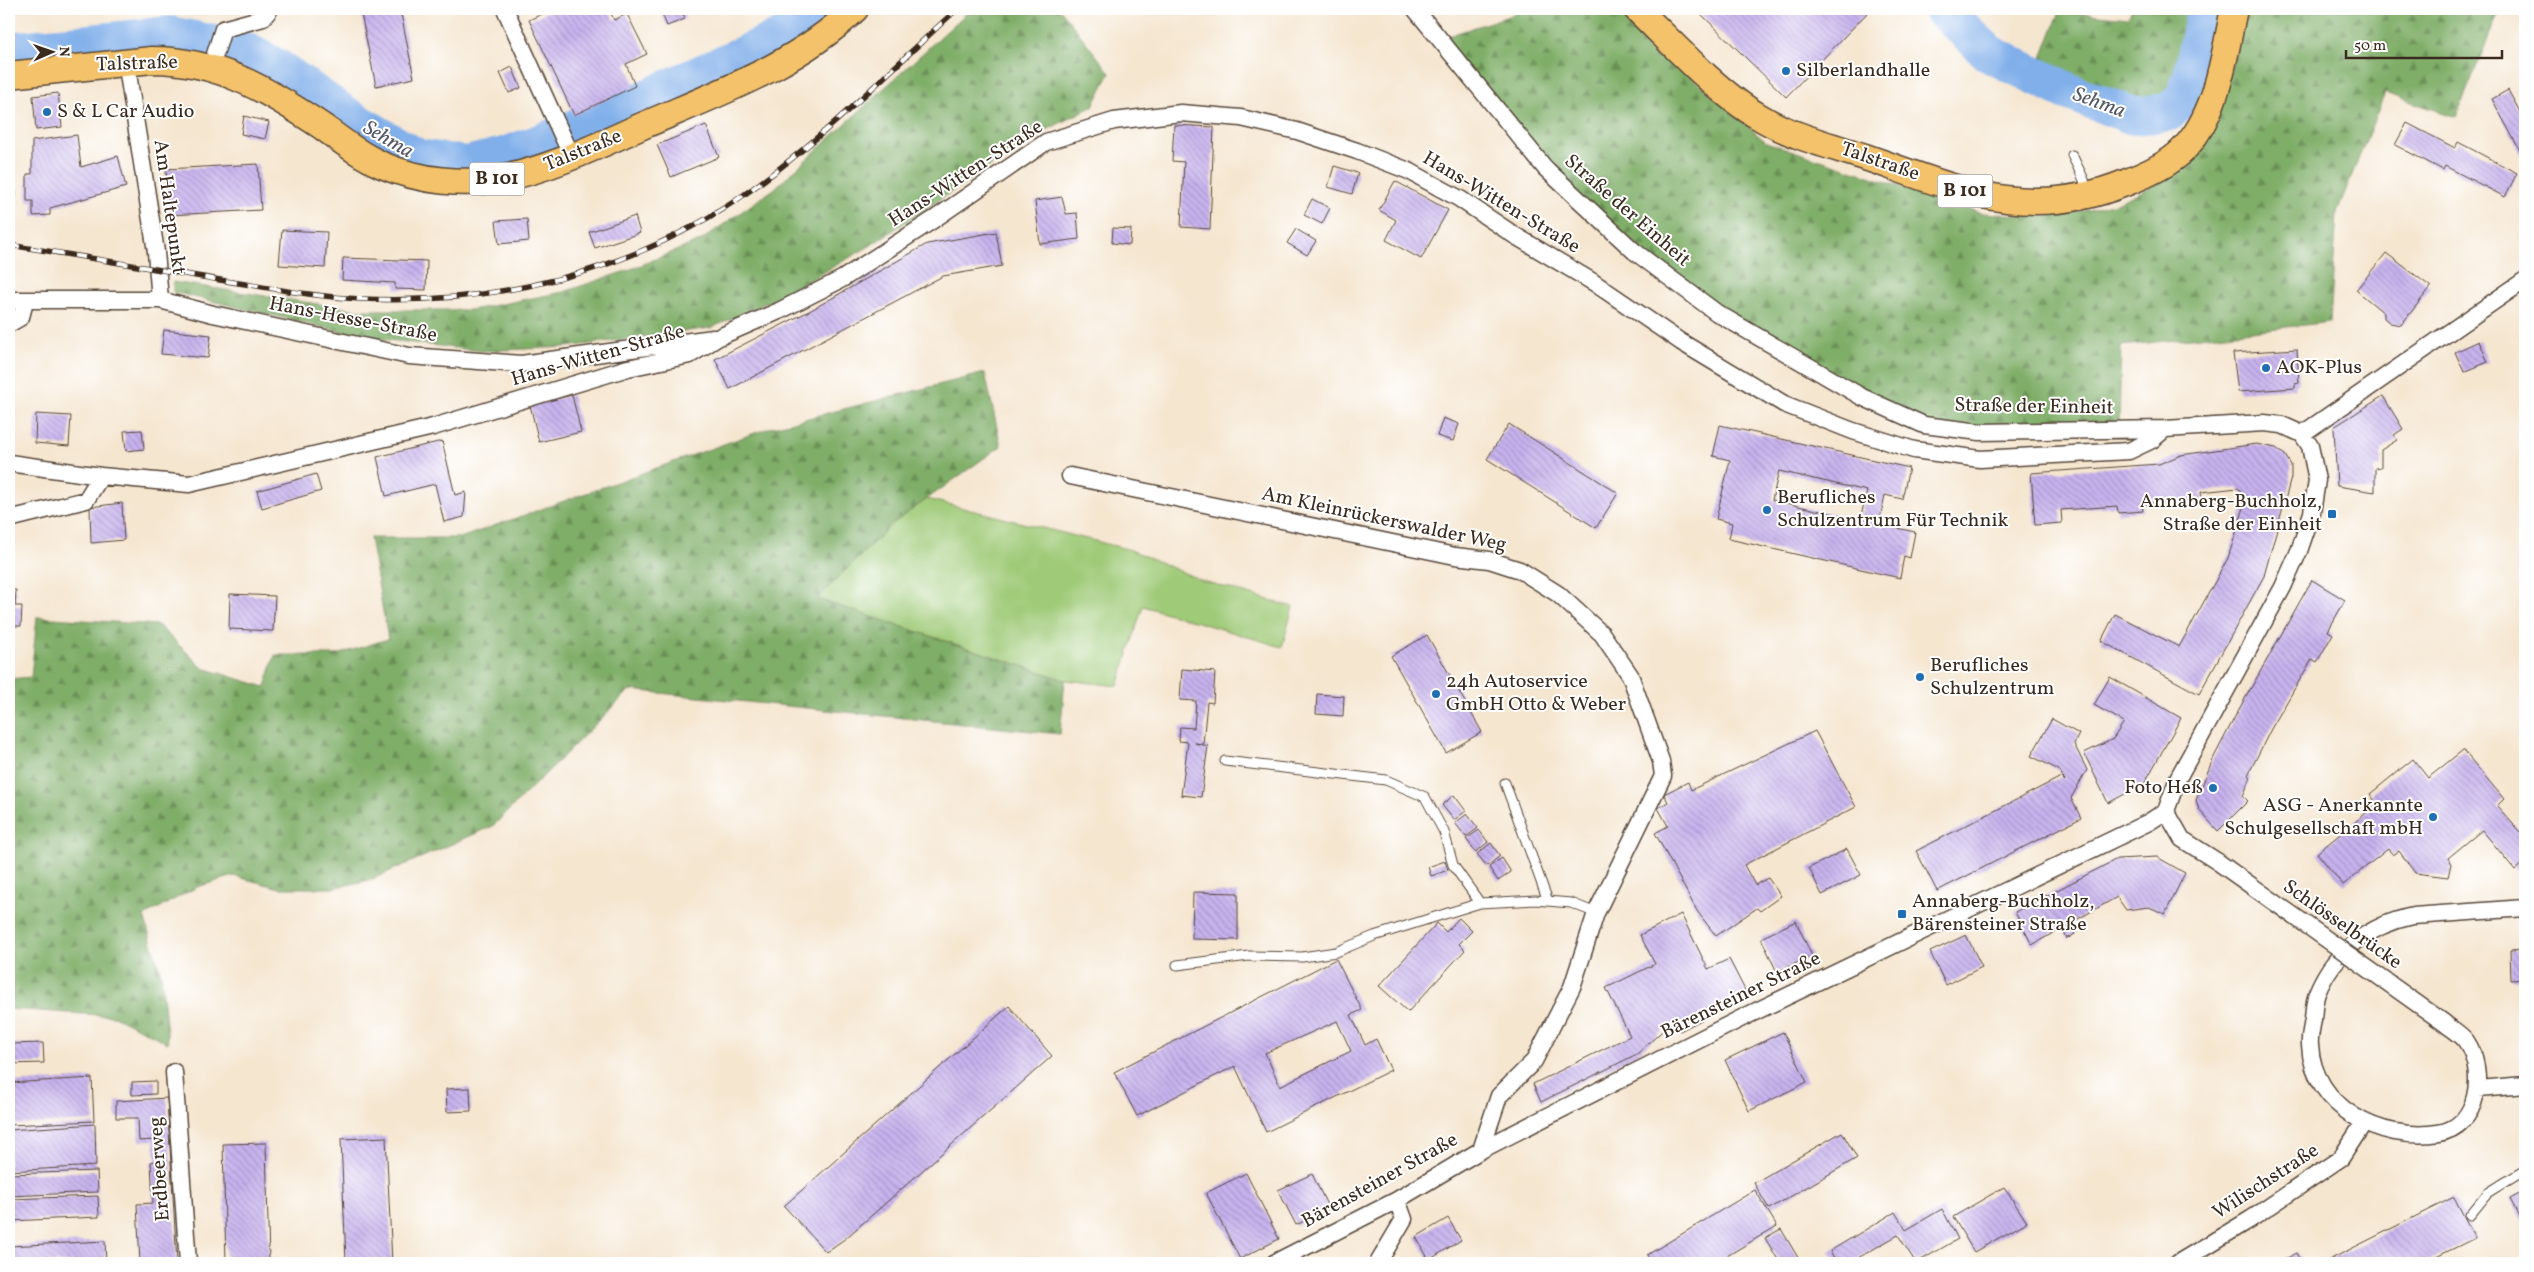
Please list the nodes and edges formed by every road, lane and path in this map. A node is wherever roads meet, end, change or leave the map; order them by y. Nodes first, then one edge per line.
1 (270, 9) edge
2 (505, 9) edge
3 (855, 9) edge
4 (1415, 9) edge
5 (1637, 9) edge
6 (2234, 9) edge
7 (213, 60) junction
8 (126, 61) junction
9 (9, 76) edge
10 (569, 149) junction
11 (2072, 155) dead end
12 (2087, 196) junction
13 (2525, 280) edge
14 (160, 300) junction
15 (17, 301) edge
16 (9, 324) edge
17 (719, 337) junction
18 (2165, 429) junction
19 (2302, 434) junction
20 (9, 463) edge
21 (101, 476) junction
22 (1070, 476) dead end
23 (9, 520) edge
24 (1225, 761) dead end
25 (1505, 783) dead end
26 (2166, 811) junction
27 (1548, 901) junction
28 (1480, 903) junction
29 (2525, 908) edge
30 (1596, 913) junction
31 (1177, 965) dead end
32 (174, 1072) dead end
33 (2525, 1085) edge
34 (2478, 1089) junction
35 (2363, 1124) junction
36 (1481, 1150) junction
37 (2525, 1170) edge
38 (1397, 1200) junction
39 (2470, 1215) dead end
40 (188, 1263) edge
41 (1274, 1263) edge
42 (1378, 1263) edge
43 (2178, 1263) edge

1 - 7 street
2 - 10 street
3 - 10 main road, Talstraße / B 101
4 - 18 street, Straße der Einheit
5 - 12 main road, Talstraße / B 101
6 - 12 main road, Talstraße / B 101
7 - 8 main road, Talstraße / B 101
7 - 10 main road, Talstraße / B 101
8 - 9 main road, Talstraße / B 101
8 - 14 street, Am Haltepunkt
11 - 12 lane
13 - 19 street
14 - 15 street, Hans-Hesse-Straße
14 - 17 street, Hans-Hesse-Straße
15 - 16 street
17 - 18 street, Hans-Witten-Straße
17 - 21 street, Hans-Witten-Straße
18 - 19 street, Straße der Einheit
19 - 26 street
20 - 21 street, Hans-Witten-Straße
21 - 23 street
22 - 30 street, Am Kleinrückerswalder Weg
24 - 28 lane
25 - 27 lane
26 - 34 street, Schlösselbrücke, bridge
26 - 36 street, Bärensteiner Straße
27 - 28 lane
27 - 30 lane
28 - 31 lane
29 - 35 street
30 - 36 street, Am Kleinrückerswalder Weg
32 - 40 street, Erdbeerweg
33 - 34 street
34 - 35 street
35 - 43 street, Wilischstraße
36 - 38 street, Bärensteiner Straße
37 - 39 lane
38 - 41 street, Bärensteiner Straße
38 - 42 street

